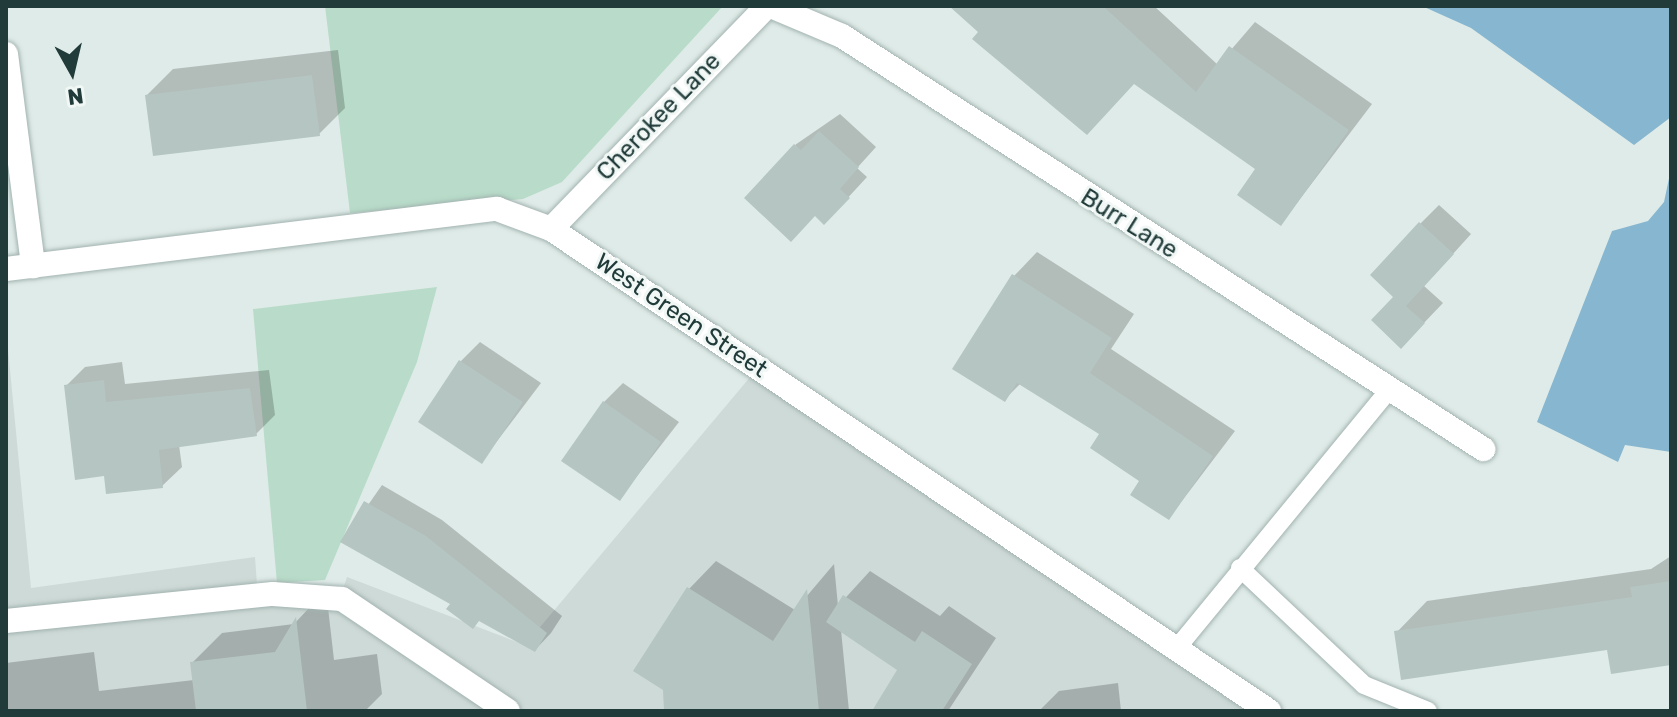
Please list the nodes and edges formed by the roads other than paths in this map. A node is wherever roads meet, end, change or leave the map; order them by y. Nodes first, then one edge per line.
1 (769, 6) edge
2 (6, 54) edge
3 (551, 229) junction
4 (33, 266) junction
5 (6, 269) edge
6 (1390, 389) junction
7 (1483, 449) dead end
8 (1240, 568) junction
9 (6, 621) edge
10 (1177, 648) junction
11 (508, 711) edge
12 (1269, 711) edge
13 (1428, 711) edge

1 - 3 street, Cherokee Lane
1 - 6 street, Burr Lane
2 - 4 street
3 - 4 street, West Green Street
3 - 10 street, West Green Street
4 - 5 street, West Green Street
6 - 7 street, Burr Lane
6 - 8 lane
8 - 10 lane
8 - 13 lane
9 - 11 street
10 - 12 street, West Green Street

